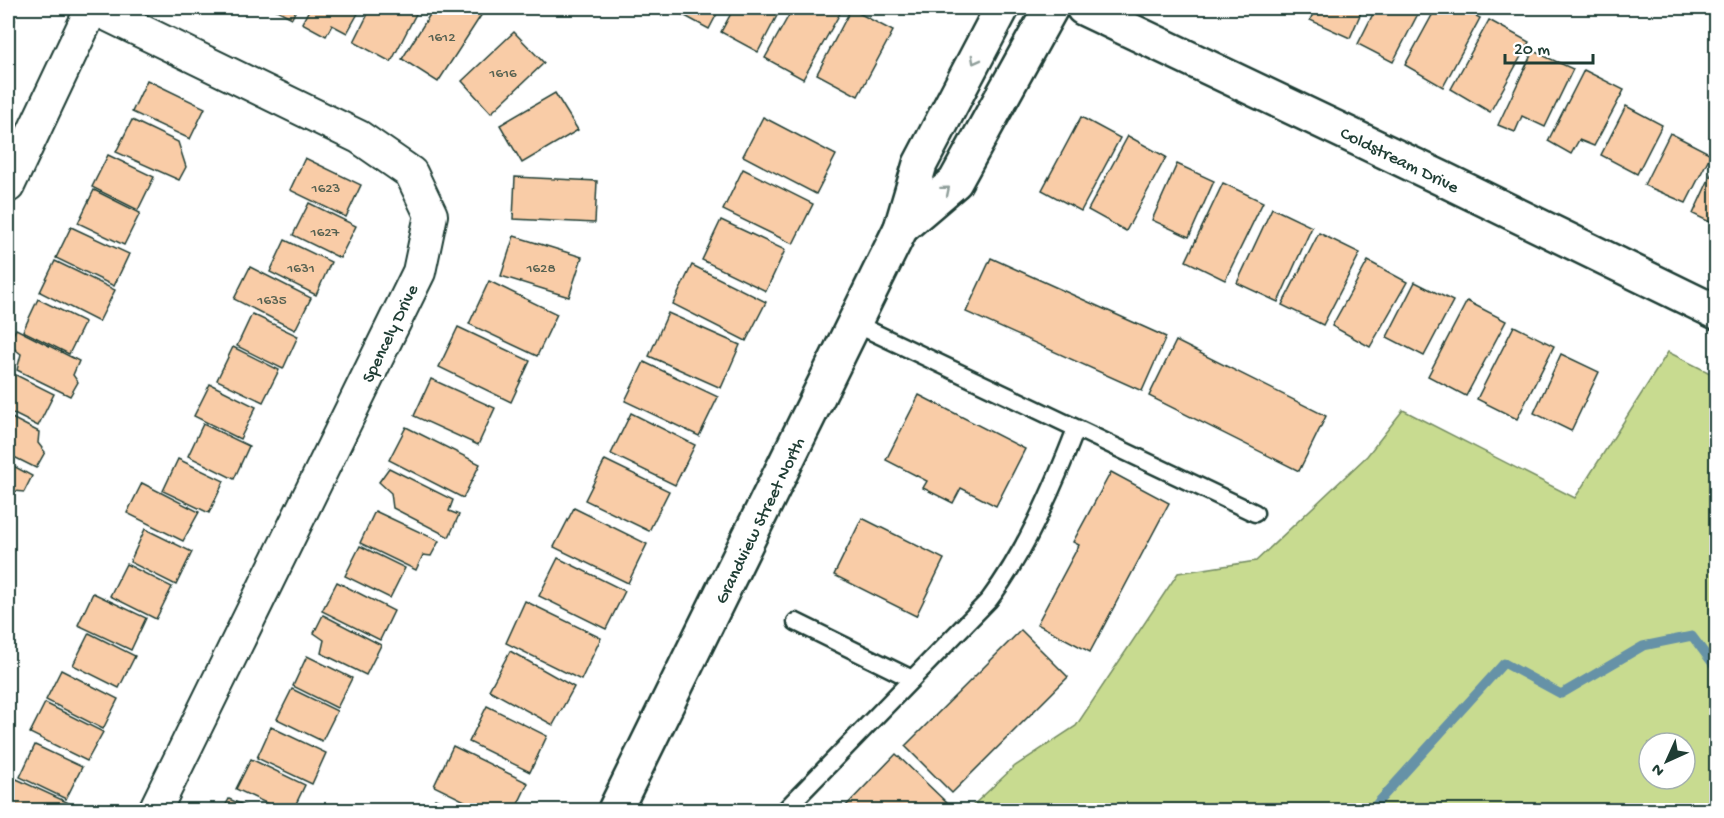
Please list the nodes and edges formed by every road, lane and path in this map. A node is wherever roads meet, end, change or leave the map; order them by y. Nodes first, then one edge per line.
1 (93, 8) edge
2 (1002, 8) edge
3 (1051, 8) edge
4 (1083, 8) edge
5 (8, 186) edge
6 (901, 228) junction
7 (1716, 312) edge
8 (856, 324) junction
9 (1076, 429) junction
10 (1255, 513) dead end
11 (796, 622) dead end
12 (912, 679) junction
13 (155, 810) edge
14 (615, 810) edge
15 (785, 810) edge

1 - 5 street
1 - 13 street, Spencely Drive
2 -> 6 street, Grandview Street North
6 -> 3 street, Grandview Street North
4 - 7 street, Coldstream Drive
6 - 8 street, Grandview Street North
8 - 9 lane
8 - 14 street, Grandview Street North
9 - 10 lane
9 - 12 lane
11 - 12 lane
12 - 15 lane

